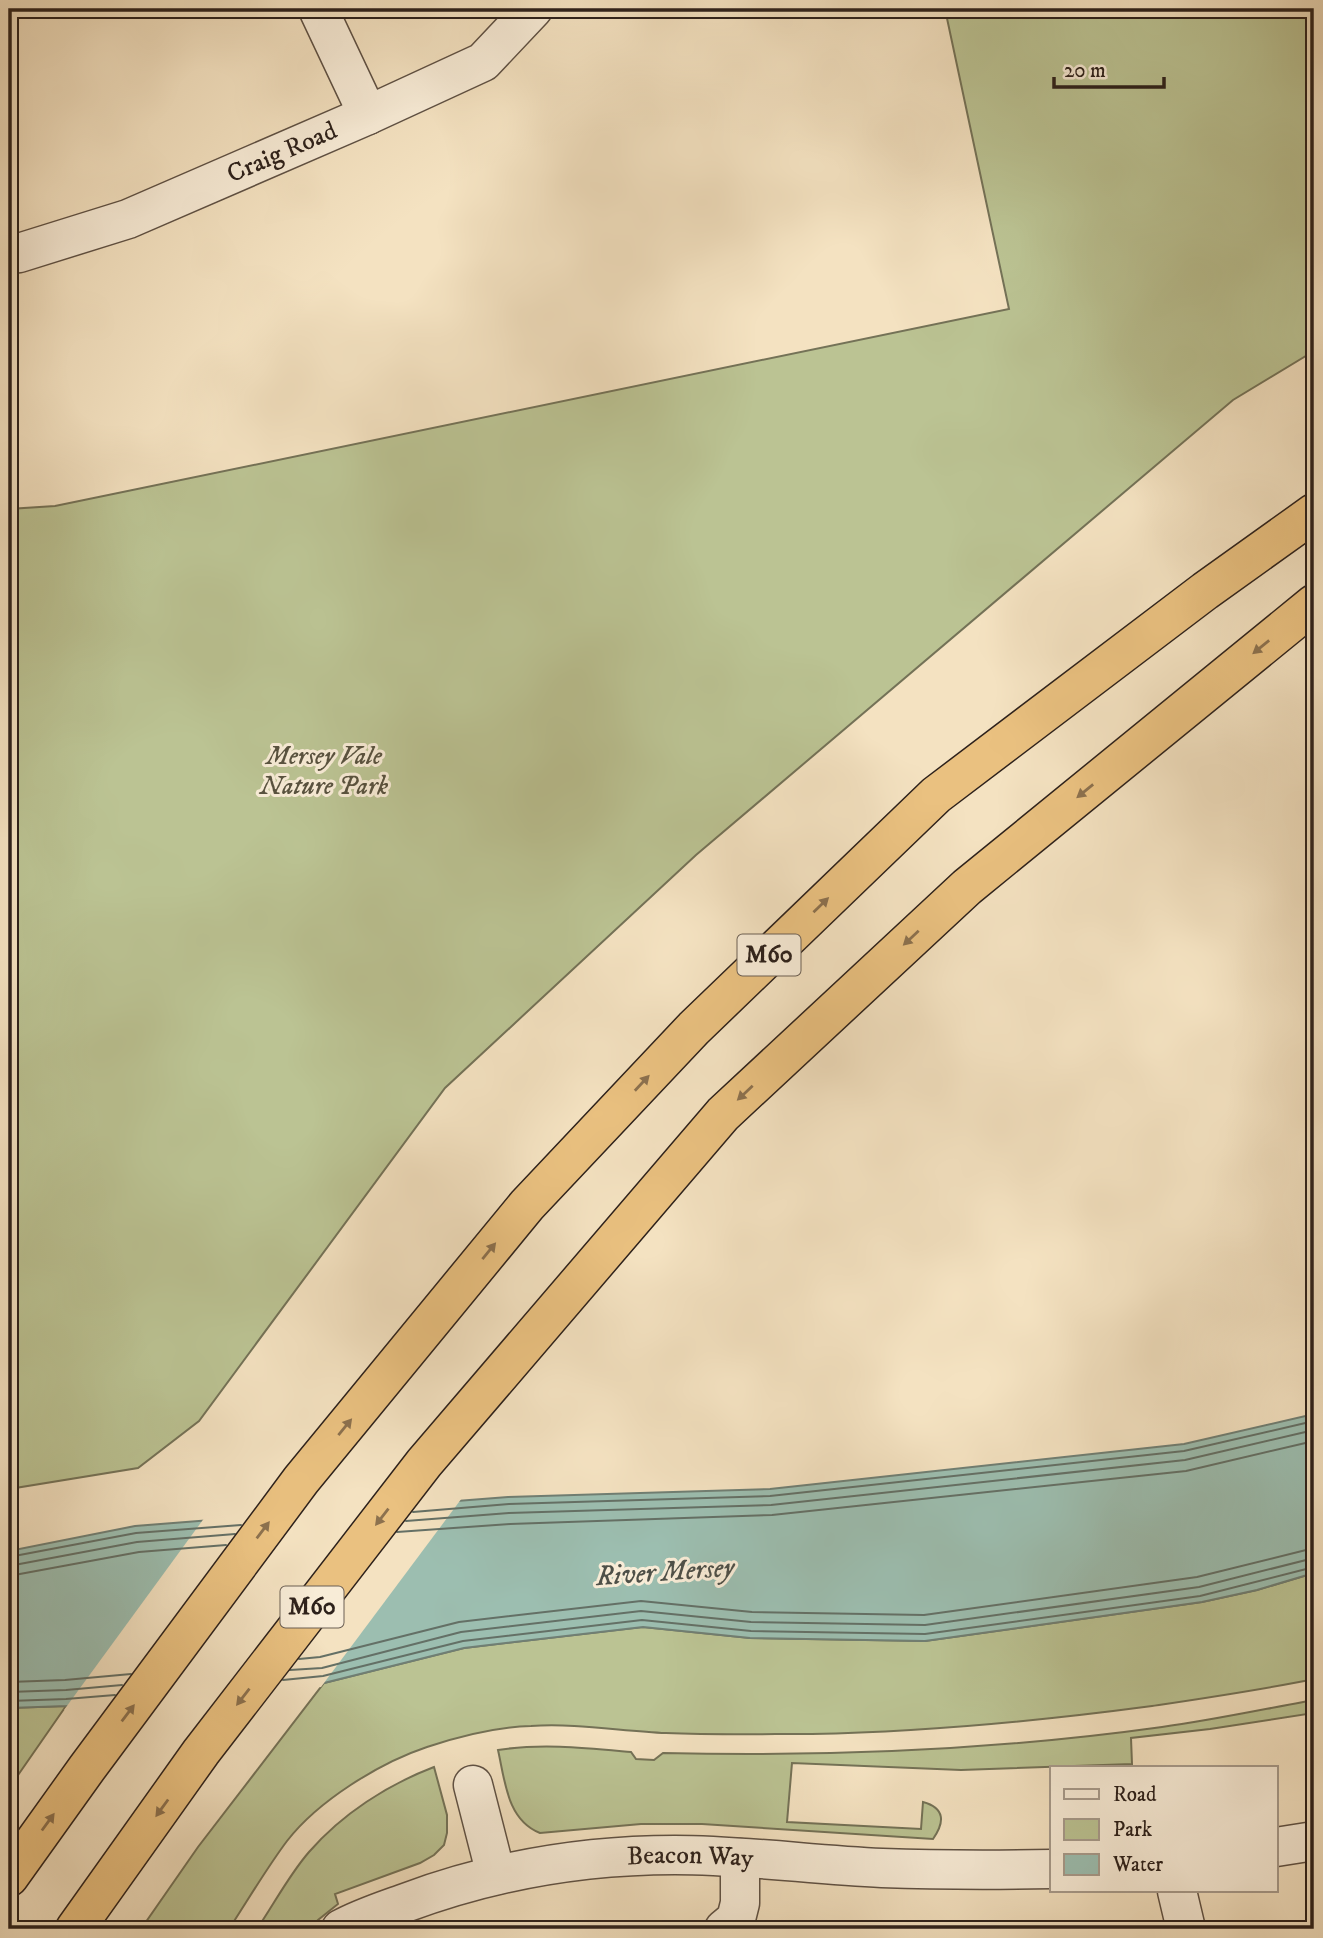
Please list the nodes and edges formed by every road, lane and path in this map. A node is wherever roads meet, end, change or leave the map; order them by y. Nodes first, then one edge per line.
1 (318, 9) edge
2 (533, 9) edge
3 (368, 116) junction
4 (12, 245) edge
5 (1314, 513) edge
6 (1314, 604) edge
7 (473, 1785) dead end
8 (1314, 1841) edge
9 (1278, 1847) edge
10 (740, 1858) junction
11 (1050, 1869) edge
12 (496, 1875) junction
13 (9, 1877) edge
14 (1177, 1892) edge
15 (75, 1929) edge
16 (341, 1929) edge
17 (724, 1929) edge
18 (1186, 1929) edge

1 - 3 street
2 - 3 street, Craig Road
3 - 4 street, Craig Road
13 -> 5 highway, M60
6 -> 15 highway, M60
7 - 12 street
8 - 9 street
10 - 11 street, Beacon Way
10 - 12 street, Beacon Way
10 - 17 street
12 - 16 street, Beacon Way
14 - 18 street

